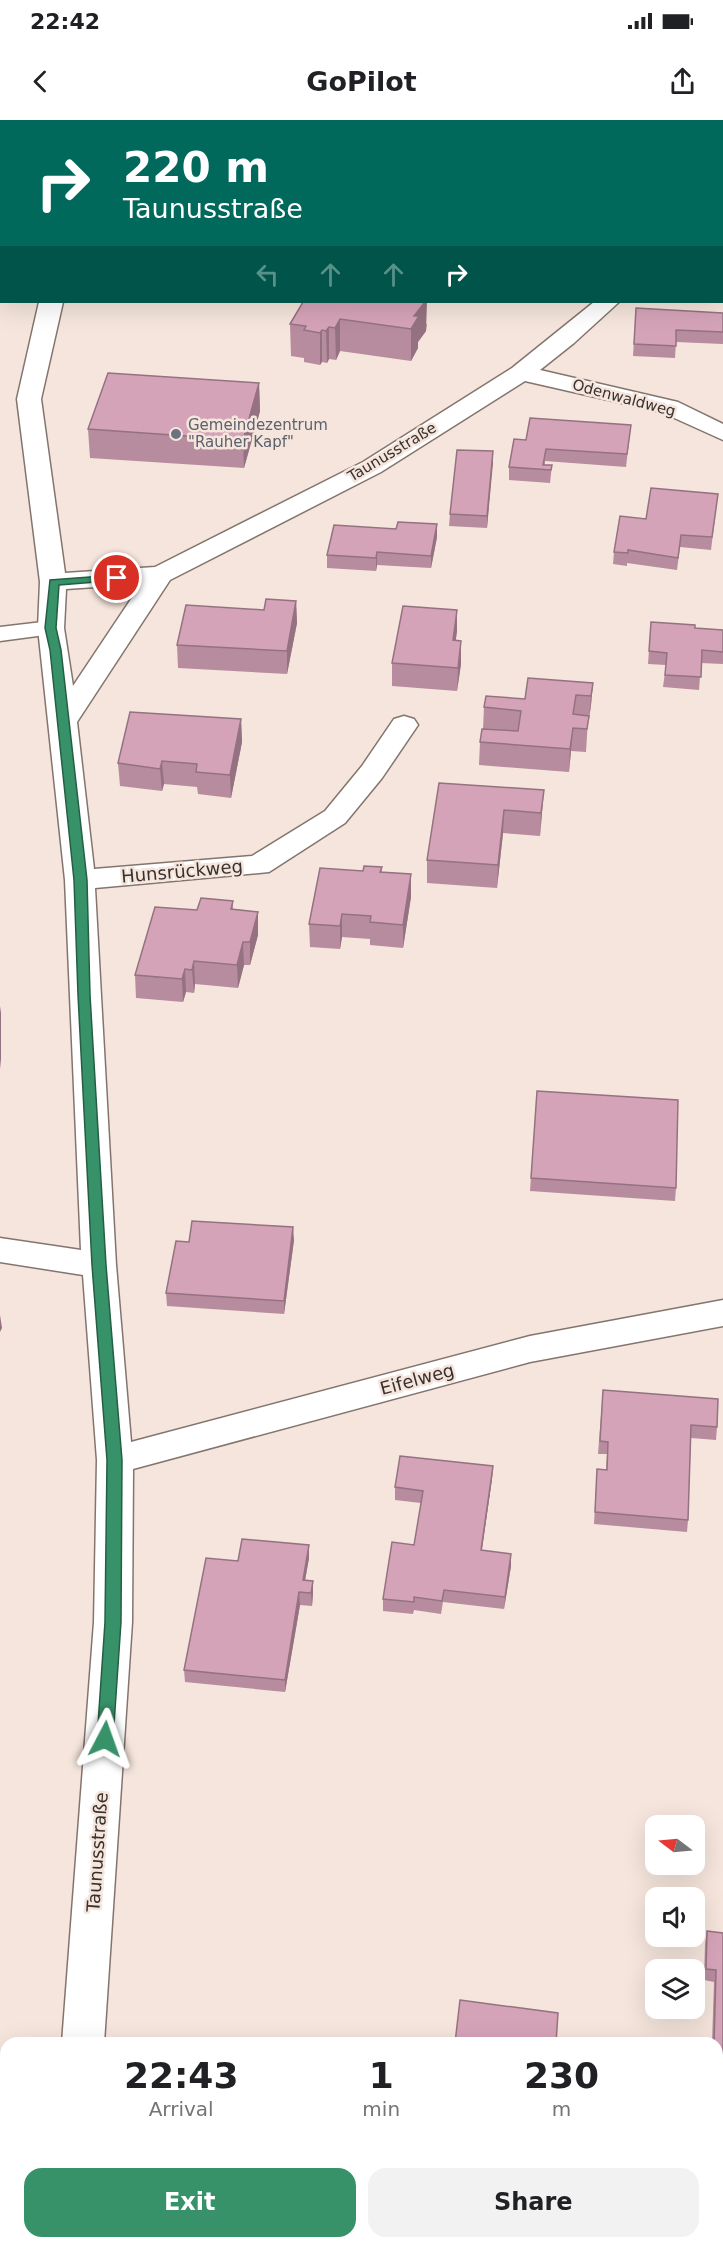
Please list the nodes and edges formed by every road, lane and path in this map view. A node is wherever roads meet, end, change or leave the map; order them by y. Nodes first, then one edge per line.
1 (51, 303) edge
2 (606, 303) edge
3 (521, 373) junction
4 (723, 433) edge
5 (160, 575) junction
6 (53, 582) junction
7 (51, 628) junction
8 (0, 634) edge
9 (63, 722) junction
10 (404, 725) dead end
11 (80, 880) junction
12 (0, 1250) edge
13 (99, 1265) junction
14 (723, 1313) edge
15 (115, 1460) junction
16 (83, 2037) edge

1 - 6 street, Taunusstraße
2 - 3 street, Taunusstraße
3 - 4 street, Odenwaldweg
3 - 5 street, Taunusstraße
5 - 6 street, Taunusstraße
5 - 9 street, Taunusstraße
6 - 7 street, Taunusstraße
7 - 8 lane
7 - 9 street, Taunusstraße
9 - 11 street, Taunusstraße
10 - 11 street, Hunsrückweg
11 - 13 street, Taunusstraße
12 - 13 street
13 - 15 street, Taunusstraße
14 - 15 street, Eifelweg
15 - 16 street, Taunusstraße

